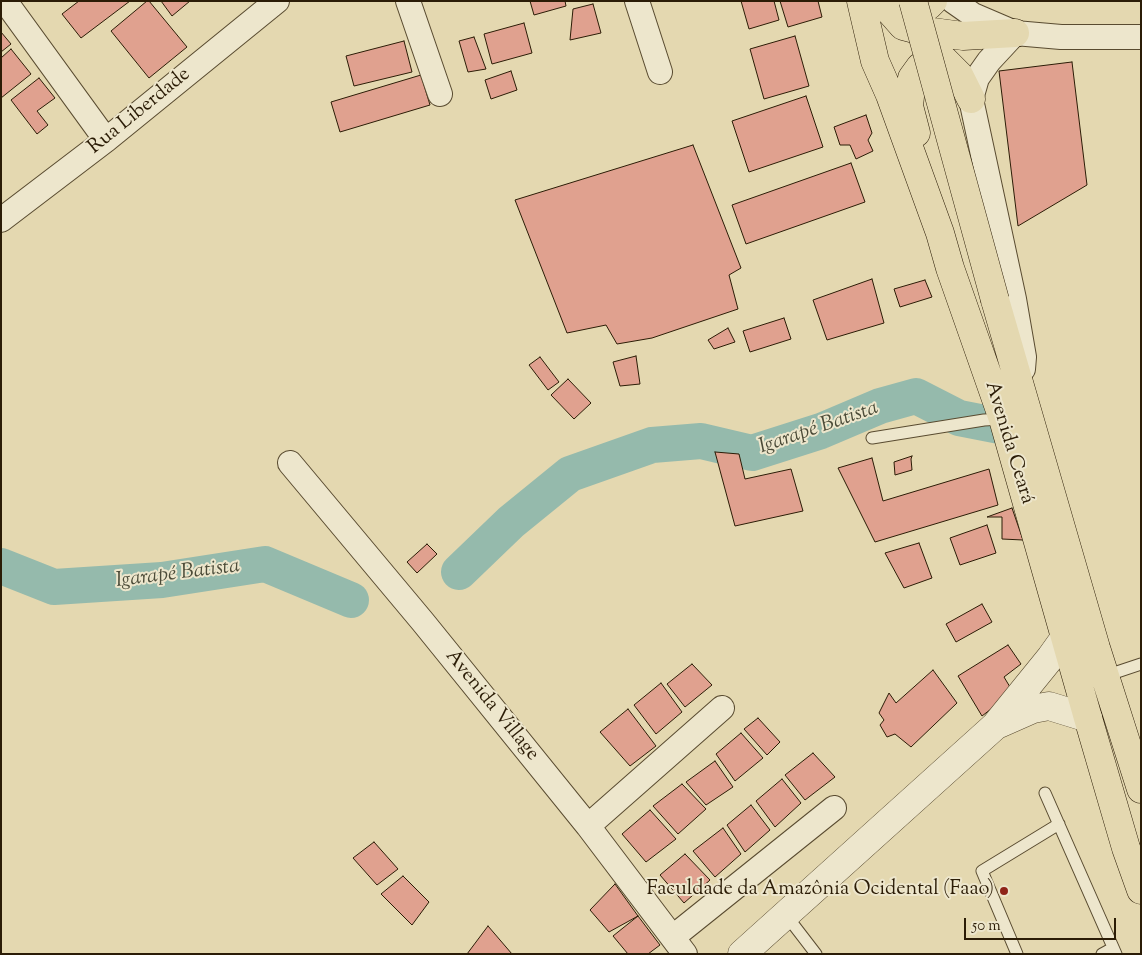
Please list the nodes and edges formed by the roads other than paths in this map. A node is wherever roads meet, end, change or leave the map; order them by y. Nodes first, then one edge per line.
1 (4, 1) edge
2 (277, 1) edge
3 (408, 1) edge
4 (637, 1) edge
5 (861, 1) edge
6 (933, 1) edge
7 (953, 1) edge
8 (895, 5) edge
9 (1015, 33) junction
10 (1141, 37) edge
11 (660, 72) dead end
12 (440, 94) dead end
13 (971, 99) junction
14 (106, 140) junction
15 (1, 220) edge
16 (940, 234) junction
17 (1022, 394) junction
18 (1003, 419) junction
19 (872, 438) dead end
20 (290, 463) dead end
21 (1066, 636) junction
22 (1141, 664) edge
23 (1105, 676) junction
24 (722, 708) dead end
25 (1088, 718) junction
26 (996, 726) junction
27 (1141, 789) edge
28 (1045, 793) dead end
29 (834, 808) dead end
30 (1059, 824) junction
31 (588, 826) junction
32 (1141, 890) edge
33 (786, 915) junction
34 (679, 945) edge
35 (1115, 951) edge
36 (742, 954) edge
37 (816, 954) edge
38 (1017, 954) edge
39 (1102, 954) edge

1 - 14 street
2 - 14 street, Rua Liberdade
3 - 12 street
4 - 11 street
5 - 16 main road, Avenida Ceará
6 - 8 main road
7 - 9 street
8 - 9 main road
8 - 17 main road, Avenida Ceará, bridge
9 - 10 street
9 - 13 street
13 - 16 main road
13 - 17 street, Avenida Ceará
14 - 15 street, Rua Liberdade
16 - 18 main road, Avenida Ceará
17 - 23 main road, Avenida Ceará
18 - 19 lane
18 - 21 main road, Avenida Ceará
20 - 31 street, Avenida Village
21 - 25 main road, Avenida Ceará
21 - 26 street
22 - 23 lane
23 - 27 main road, Avenida Ceará
24 - 31 street
25 - 26 street
25 - 32 main road, Avenida Ceará
26 - 33 street
28 - 30 lane
29 - 34 street
30 - 35 lane
30 - 38 lane
31 - 34 street, Avenida Village
33 - 36 street
33 - 37 lane
35 - 39 lane

